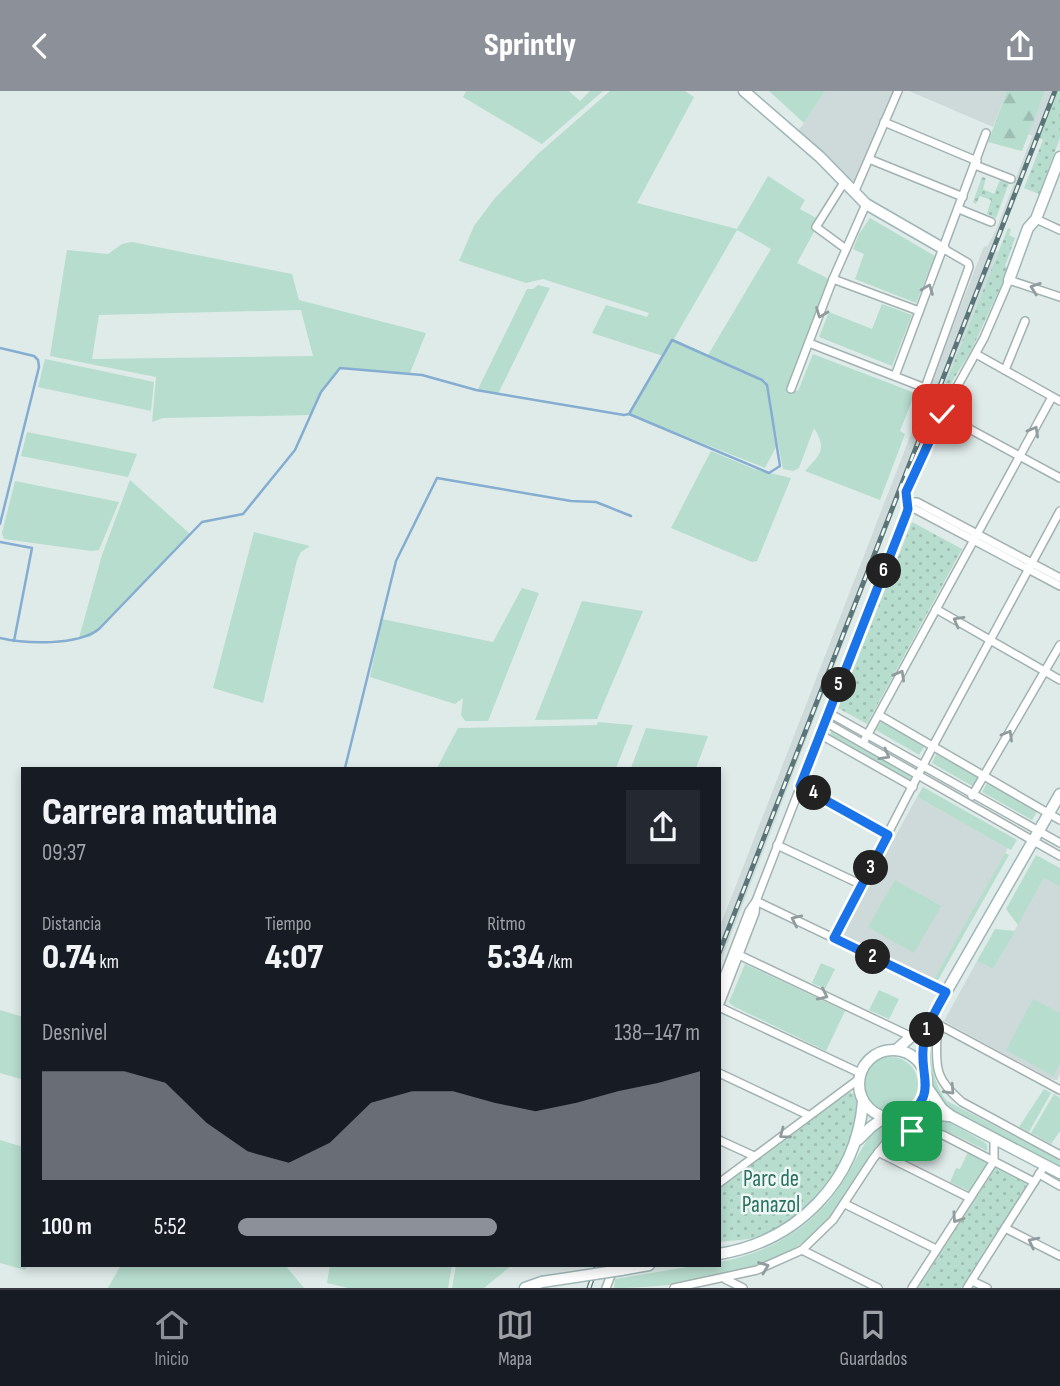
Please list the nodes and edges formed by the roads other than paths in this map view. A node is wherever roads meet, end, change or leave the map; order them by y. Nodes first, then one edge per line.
1 (744, 91) edge
2 (898, 91) edge
3 (884, 122) junction
4 (986, 134) dead end
5 (1060, 157) edge
6 (869, 159) junction
7 (976, 163) junction
8 (1011, 179) dead end
9 (843, 184) junction
10 (853, 194) junction
11 (963, 197) junction
12 (866, 204) junction
13 (958, 209) junction
14 (1036, 219) junction
15 (991, 222) dead end
16 (1060, 230) edge
17 (846, 249) junction
18 (944, 249) junction
19 (833, 279) junction
20 (1009, 279) junction
21 (1060, 297) edge
22 (919, 311) junction
23 (1025, 321) dead end
24 (809, 343) junction
25 (976, 354) junction
26 (1005, 370) junction
27 (895, 376) junction
28 (791, 389) dead end
29 (1052, 397) junction
30 (1060, 401) edge
31 (942, 414) junction
32 (1020, 456) junction
33 (1060, 478) edge
34 (907, 505) junction
35 (1060, 511) edge
36 (976, 537) junction
37 (1029, 565) junction
38 (1060, 578) edge
39 (1060, 586) edge
40 (936, 609) junction
41 (990, 639) junction
42 (1060, 645) edge
43 (1045, 671) junction
44 (1060, 680) edge
45 (829, 713) junction
46 (879, 715) junction
47 (825, 722) junction
48 (868, 734) junction
49 (821, 735) junction
50 (863, 743) junction
51 (933, 747) junction
52 (924, 765) junction
53 (919, 774) junction
54 (985, 775) junction
55 (800, 786) junction
56 (913, 787) junction
57 (973, 794) junction
58 (1060, 794) edge
59 (968, 803) junction
60 (1049, 813) junction
61 (1060, 820) edge
62 (888, 835) junction
63 (1036, 835) junction
64 (1060, 843) edge
65 (777, 845) junction
66 (1060, 856) edge
67 (862, 885) junction
68 (756, 901) junction
69 (834, 938) junction
70 (739, 955) junction
71 (721, 984) edge
72 (946, 992) junction
73 (721, 1001) edge
74 (721, 1007) edge
75 (935, 1023) junction
76 (927, 1033) junction
77 (912, 1037) junction
78 (896, 1049) junction
79 (921, 1065) junction
80 (721, 1074) edge
81 (860, 1076) junction
82 (927, 1087) junction
83 (1060, 1090) edge
84 (863, 1102) junction
85 (912, 1112) junction
86 (808, 1115) junction
87 (951, 1116) junction
88 (886, 1117) junction
89 (901, 1118) junction
90 (905, 1132) junction
91 (994, 1139) junction
92 (857, 1140) junction
93 (721, 1141) edge
94 (878, 1152) junction
95 (1060, 1155) edge
96 (754, 1156) junction
97 (994, 1161) junction
98 (1045, 1165) junction
99 (1060, 1173) edge
100 (1036, 1178) junction
101 (721, 1181) edge
102 (1060, 1186) edge
103 (970, 1198) junction
104 (845, 1204) junction
105 (1005, 1228) junction
106 (936, 1249) junction
107 (802, 1251) junction
108 (721, 1254) edge
109 (1060, 1256) edge
110 (618, 1268) edge
111 (725, 1279) junction
112 (970, 1284) edge
113 (710, 1285) edge
114 (525, 1288) edge
115 (606, 1288) edge
116 (674, 1288) edge
117 (743, 1288) edge
118 (878, 1288) edge
119 (912, 1288) edge
120 (987, 1288) edge

1 - 9 street
2 - 3 street
3 - 6 street
3 - 7 street
4 - 7 street
5 - 14 street
6 - 10 street
6 - 11 street
7 - 8 street
7 - 11 street
9 - 10 street
9 - 17 street
10 - 12 street
11 - 13 street
12 - 17 street
12 - 18 street
13 - 15 street
13 - 18 street
14 - 16 street
14 - 20 street
17 - 19 street
22 -> 18 street
18 - 27 street
19 - 22 street
19 -> 24 street
21 -> 20 street
20 - 25 street
22 - 27 street
23 - 26 street
24 - 27 street
24 - 28 street
25 - 26 street
25 - 31 street
26 - 29 street
29 - 30 street
32 -> 29 street
31 - 32 street
31 - 34 street
32 - 33 street
32 - 36 street
34 - 36 street
34 - 45 street
35 - 37 street
36 - 37 street
36 - 40 street
37 - 38 street
37 - 39 street
37 - 41 street
41 -> 40 street
46 -> 40 street
41 - 43 street
41 - 51 street
42 - 43 street
43 - 44 street
54 -> 43 street
45 - 47 street
45 - 48 street
46 - 48 street
46 - 51 street
47 - 49 street
47 - 50 street
48 - 50 street
48 - 52 street
49 - 55 street
49 - 56 street
50 -> 53 street
51 - 52 street
51 - 54 street
52 - 53 street
52 - 57 street
53 - 56 street
53 - 59 street
54 - 57 street
54 - 60 street
55 - 62 street
55 - 65 street
56 - 62 street
57 - 59 street
57 - 63 street
58 - 60 street
59 - 63 street
60 - 61 street
60 - 63 street
62 - 67 street
63 - 64 street
63 - 66 street
63 - 72 street
65 - 67 street
65 - 68 street
67 - 69 street
69 -> 68 street
68 - 70 street
68 - 71 street
69 - 72 street
70 - 73 street
70 -> 77 street
72 - 75 street
74 - 81 street
75 - 76 street
75 - 77 street
75 - 83 street
76 - 79 street
76 -> 95 street
77 - 78 street
78 - 79 street
78 - 81 street
79 - 82 street
80 - 86 street
81 - 84 street
81 - 86 street
82 - 85 street
82 - 87 street
84 - 88 street
84 - 92 street
85 - 87 street
85 - 89 street
86 -> 96 street
87 - 91 street
88 - 89 street
88 - 92 street
89 - 90 street
90 - 94 street
90 - 97 street
91 - 97 street
91 - 98 street
92 - 108 street
93 - 96 street
94 - 103 street
94 - 104 street
96 - 101 street
97 - 100 street
97 - 103 street
98 - 99 street
98 - 100 street
100 - 102 street
100 - 105 street
103 -> 106 street
104 - 106 street
104 - 107 street
109 -> 105 street
105 - 112 street
106 - 119 street
111 -> 107 street
107 - 118 street
110 - 114 street, bridge
110 - 115 street
111 - 113 street
111 - 117 street
112 - 120 street
113 - 116 street

